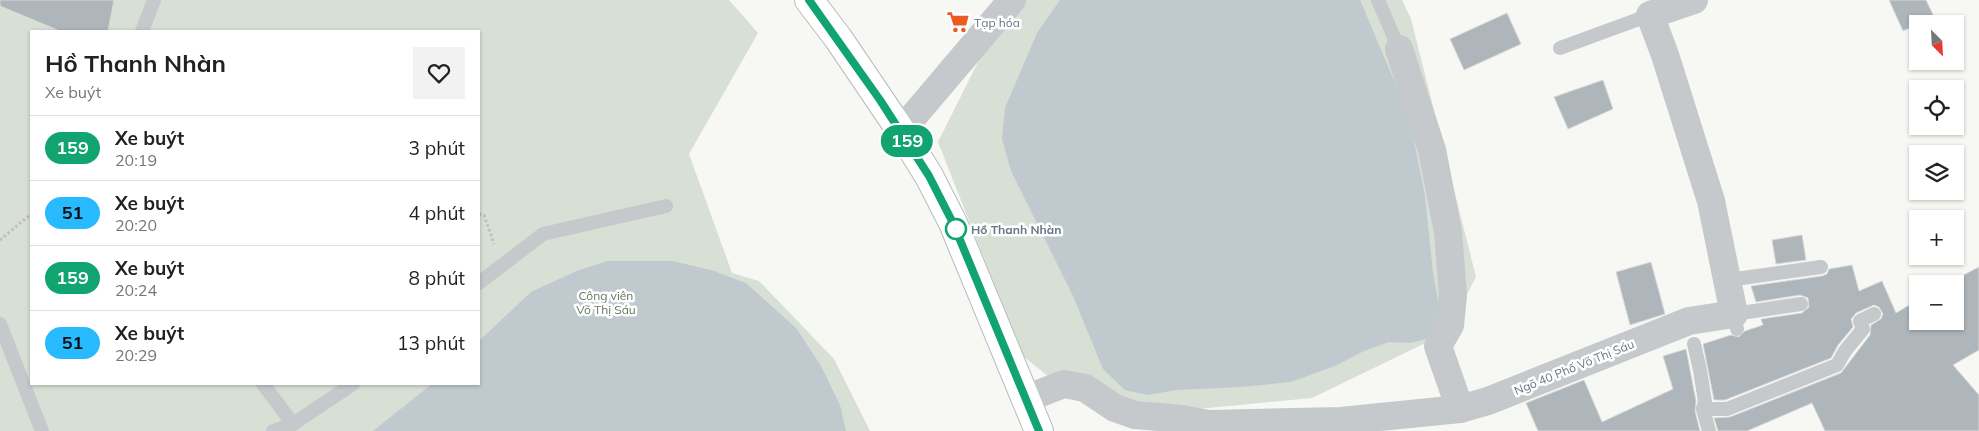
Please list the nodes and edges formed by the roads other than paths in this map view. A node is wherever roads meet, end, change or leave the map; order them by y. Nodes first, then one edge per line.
1 (154, 0) edge
2 (809, 0) edge
3 (1012, 0) edge
4 (1378, 0) edge
5 (1694, 0) edge
6 (1650, 15) junction
7 (142, 30) edge
8 (1560, 48) dead end
9 (1399, 49) joint
10 (901, 131) junction
11 (666, 206) dead end
12 (1821, 267) dead end
13 (1728, 280) junction
14 (480, 283) edge
15 (1802, 304) dead end
16 (1874, 314) dead end
17 (1736, 321) junction
18 (0, 324) edge
19 (1694, 344) dead end
20 (26, 375) edge
21 (264, 385) edge
22 (351, 385) edge
23 (1025, 399) junction
24 (1460, 409) junction
25 (1703, 409) junction
26 (292, 424) junction
27 (42, 431) edge
28 (273, 431) edge
29 (1039, 431) edge
30 (1709, 431) edge

1 - 7 lane
2 - 10 street
3 - 10 street
4 - 9 lane
5 - 6 street
6 - 8 lane
6 - 13 street
9 - 24 street
10 - 23 street
11 - 14 lane
12 - 13 lane
13 - 17 street
15 - 17 lane
16 - 25 lane
17 - 24 street, Ngõ 40 Phố Võ Thị Sáu
18 - 20 lane
19 - 25 lane
20 - 27 lane
21 - 26 lane
22 - 26 lane
23 - 24 street, Ngõ 40 Phố Võ Thị Sáu
23 - 29 street
25 - 30 lane
26 - 28 lane

